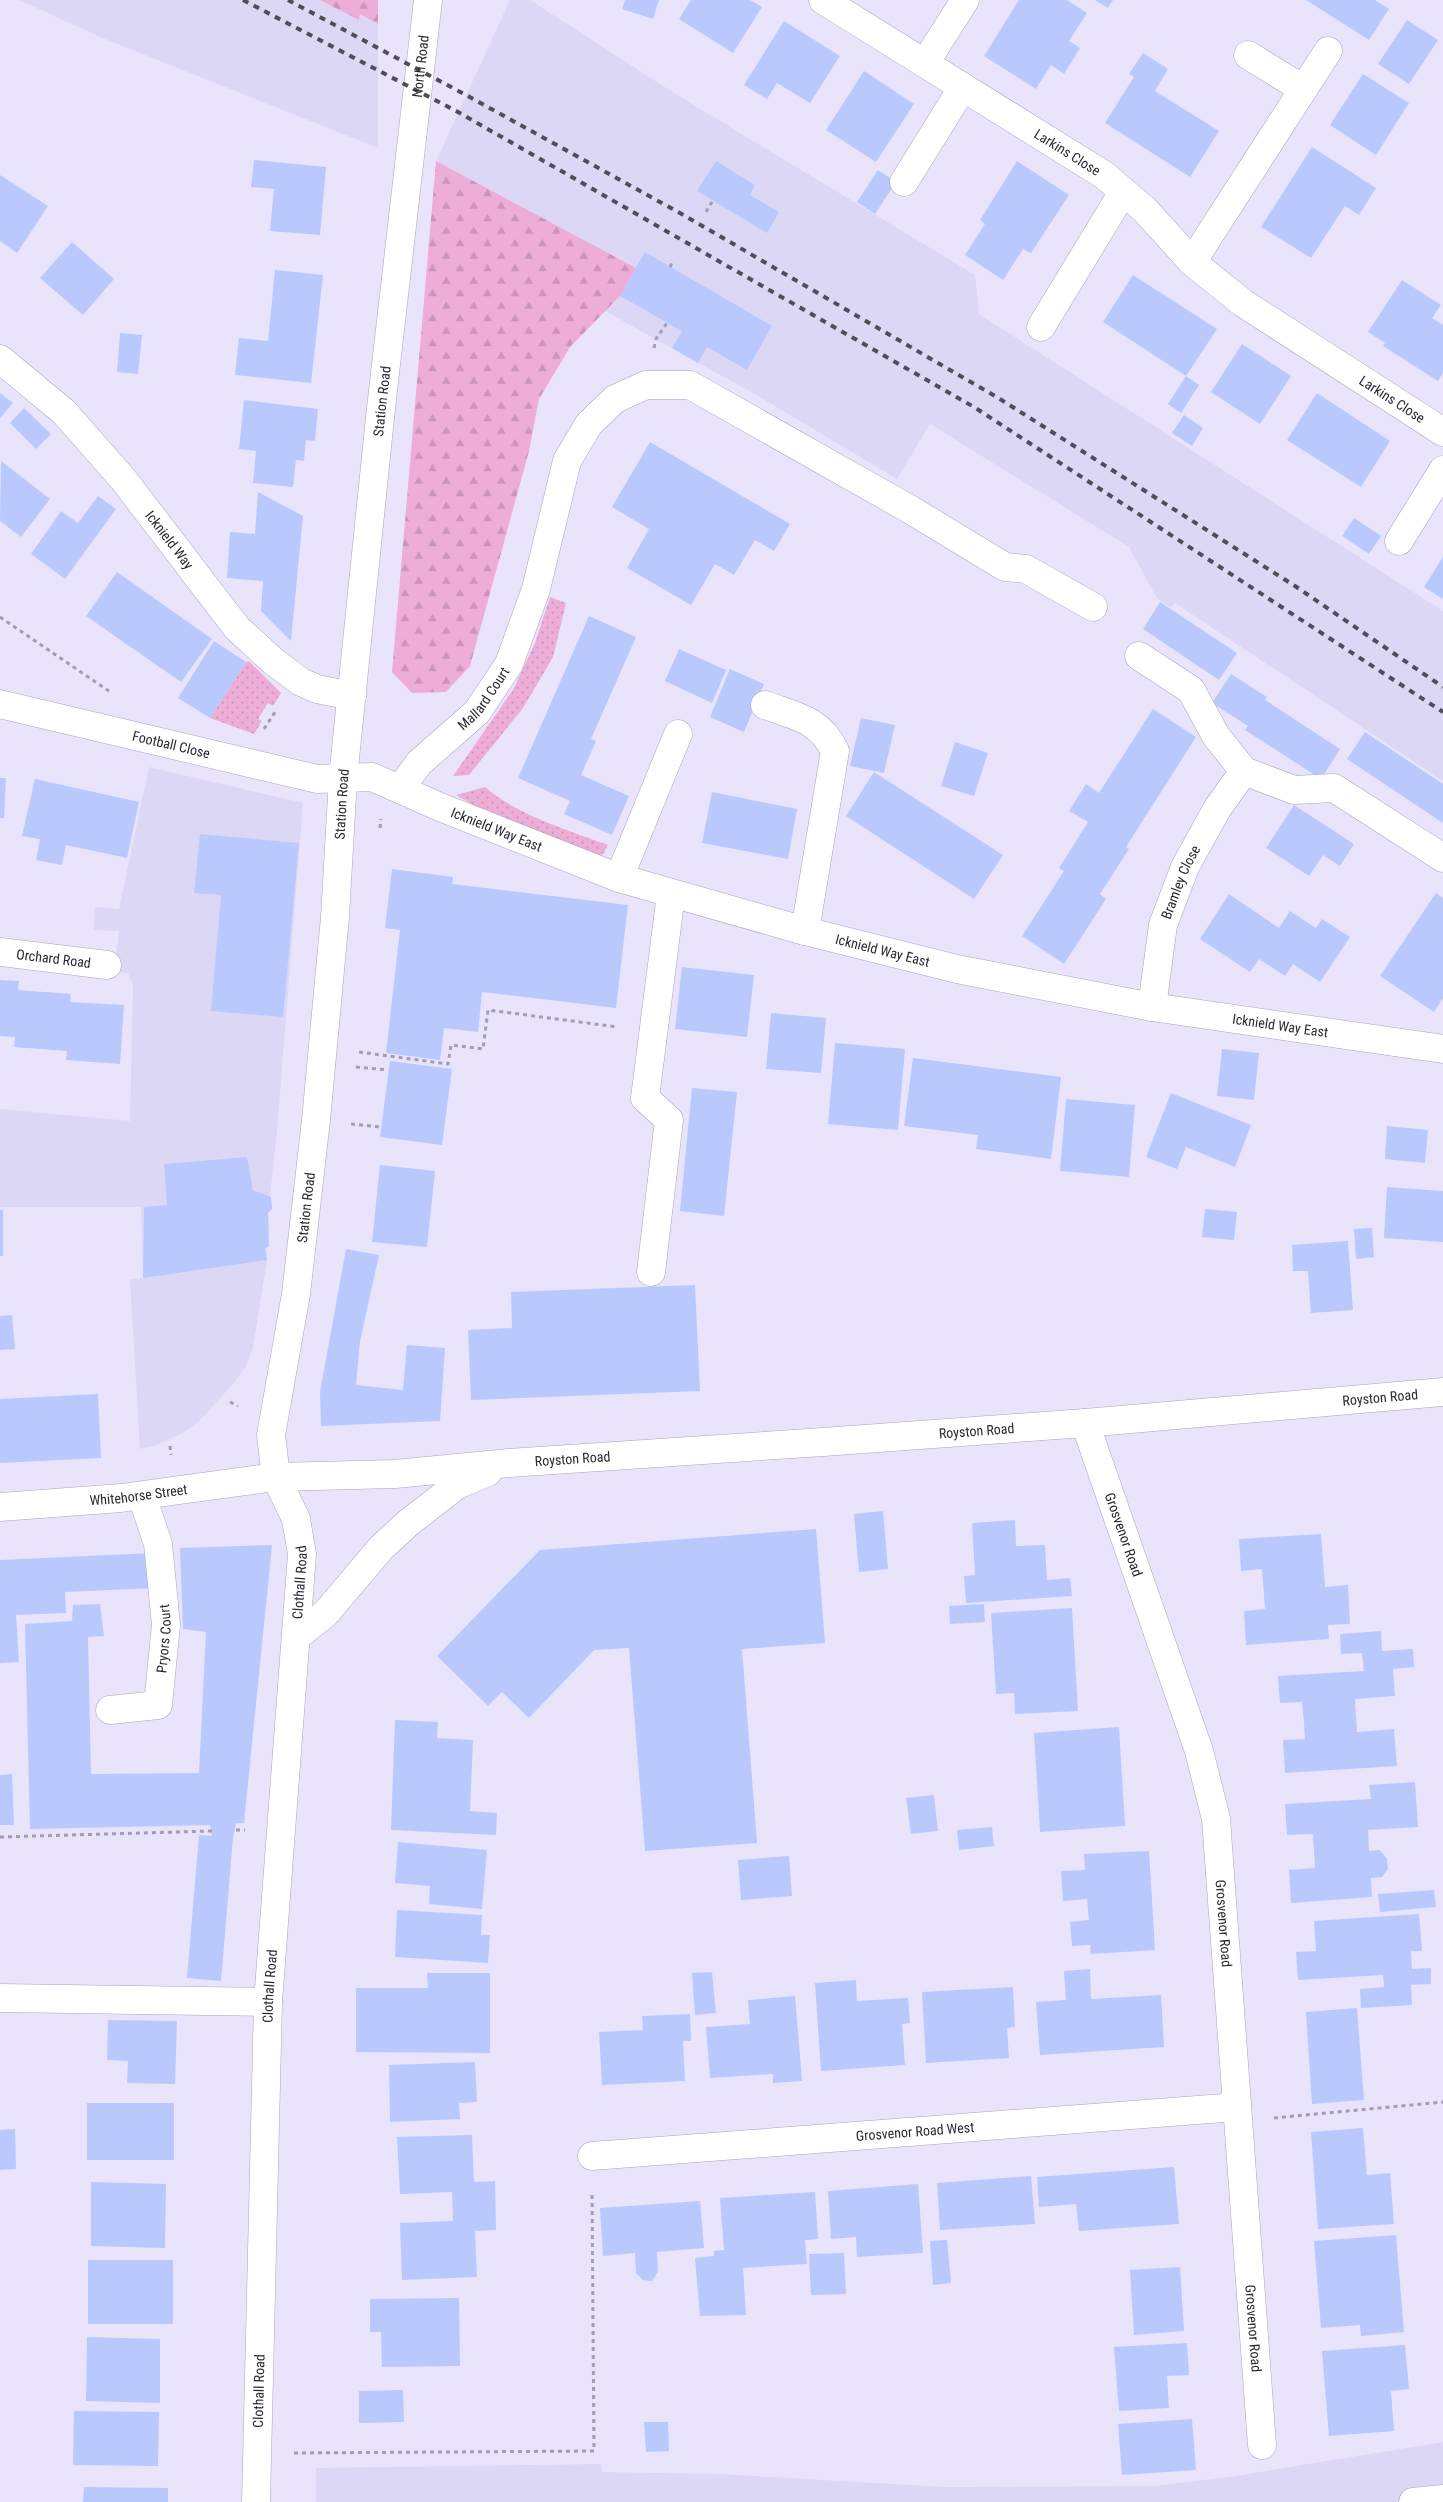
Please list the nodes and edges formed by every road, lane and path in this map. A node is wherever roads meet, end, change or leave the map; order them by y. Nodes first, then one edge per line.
1 (428, 0) edge
2 (823, 0) edge
3 (965, 0) edge
4 (1328, 51) dead end
5 (1248, 55) dead end
6 (924, 63) junction
7 (963, 87) junction
8 (1303, 89) junction
9 (414, 131) joint
10 (904, 182) dead end
11 (1123, 192) junction
12 (713, 200) dead end
13 (706, 212) dead end
14 (1192, 262) junction
15 (1041, 327) dead end
16 (0, 359) edge
17 (1443, 432) edge
18 (1436, 480) edge
19 (1399, 541) dead end
20 (1094, 607) dead end
21 (0, 617) edge
22 (1139, 656) dead end
23 (297, 679) junction
24 (352, 696) junction
25 (0, 704) edge
26 (764, 705) dead end
27 (678, 734) dead end
28 (142, 738) junction
29 (243, 762) junction
30 (1244, 771) junction
31 (343, 778) junction
32 (400, 789) junction
33 (1443, 858) edge
34 (619, 878) junction
35 (671, 894) junction
36 (805, 931) junction
37 (0, 952) edge
38 (107, 965) dead end
39 (1152, 1007) junction
40 (654, 1032) junction
41 (1443, 1049) edge
42 (352, 1051) dead end
43 (360, 1067) dead end
44 (388, 1070) dead end
45 (355, 1124) dead end
46 (381, 1127) dead end
47 (651, 1272) dead end
48 (1443, 1392) edge
49 (230, 1402) dead end
50 (238, 1406) dead end
51 (1085, 1423) junction
52 (170, 1446) dead end
53 (171, 1455) dead end
54 (509, 1463) junction
55 (276, 1478) junction
56 (142, 1496) junction
57 (0, 1507) edge
58 (296, 1637) junction
59 (110, 1710) dead end
60 (212, 1832) dead end
61 (0, 1837) edge
62 (0, 1998) edge
63 (268, 2002) junction
64 (1443, 2102) edge
65 (1238, 2114) junction
66 (592, 2156) joint
67 (1262, 2445) dead end
68 (291, 2454) dead end
69 (1443, 2499) edge
70 (256, 2502) edge
71 (1413, 2502) edge

1 - 9 street, North Road
2 - 6 street, Larkins Close
3 - 6 street
4 - 8 street
5 - 8 street
6 - 7 street, Larkins Close
7 - 10 street
7 - 11 street, Larkins Close
8 - 14 street
9 - 24 street, Station Road
11 - 14 street, Larkins Close
11 - 15 street
12 - 13 path
14 - 17 street, Larkins Close
16 - 23 street, Icknield Way
18 - 19 street
20 - 32 street, Mallard Court
21 - 28 path
22 - 30 street
23 - 24 street, Icknield Way
23 - 29 path
24 - 31 street, Station Road
25 - 28 street, Football Close
26 - 36 street
27 - 34 street
28 - 29 street, Football Close
29 - 31 street, Football Close
30 - 33 street
30 - 39 street, Bramley Close
31 - 32 street, Icknield Way East
31 - 55 street, Station Road
32 - 34 street, Icknield Way East
34 - 35 street, Icknield Way East
35 - 36 street, Icknield Way East
35 - 40 street
36 - 39 street, Icknield Way East
37 - 38 street, Orchard Road
39 - 41 street, Icknield Way East
40 - 42 path
40 - 47 street
43 - 44 path
45 - 46 path
48 - 51 street, Royston Road
49 - 50 path
51 - 54 street, Royston Road
51 - 65 street, Grosvenor Road
52 - 53 path
54 - 55 street, Royston Road
54 - 58 street, Royston Road
55 - 56 street, Whitehorse Street
55 - 58 street, Clothall Road
56 - 57 street, Whitehorse Street
56 - 59 street, Pryors Court
58 - 63 street, Clothall Road
60 - 61 path
62 - 63 street
63 - 70 street, Clothall Road
64 - 65 path
65 - 66 street, Grosvenor Road West
65 - 67 street, Grosvenor Road
66 - 68 path
69 - 71 street

